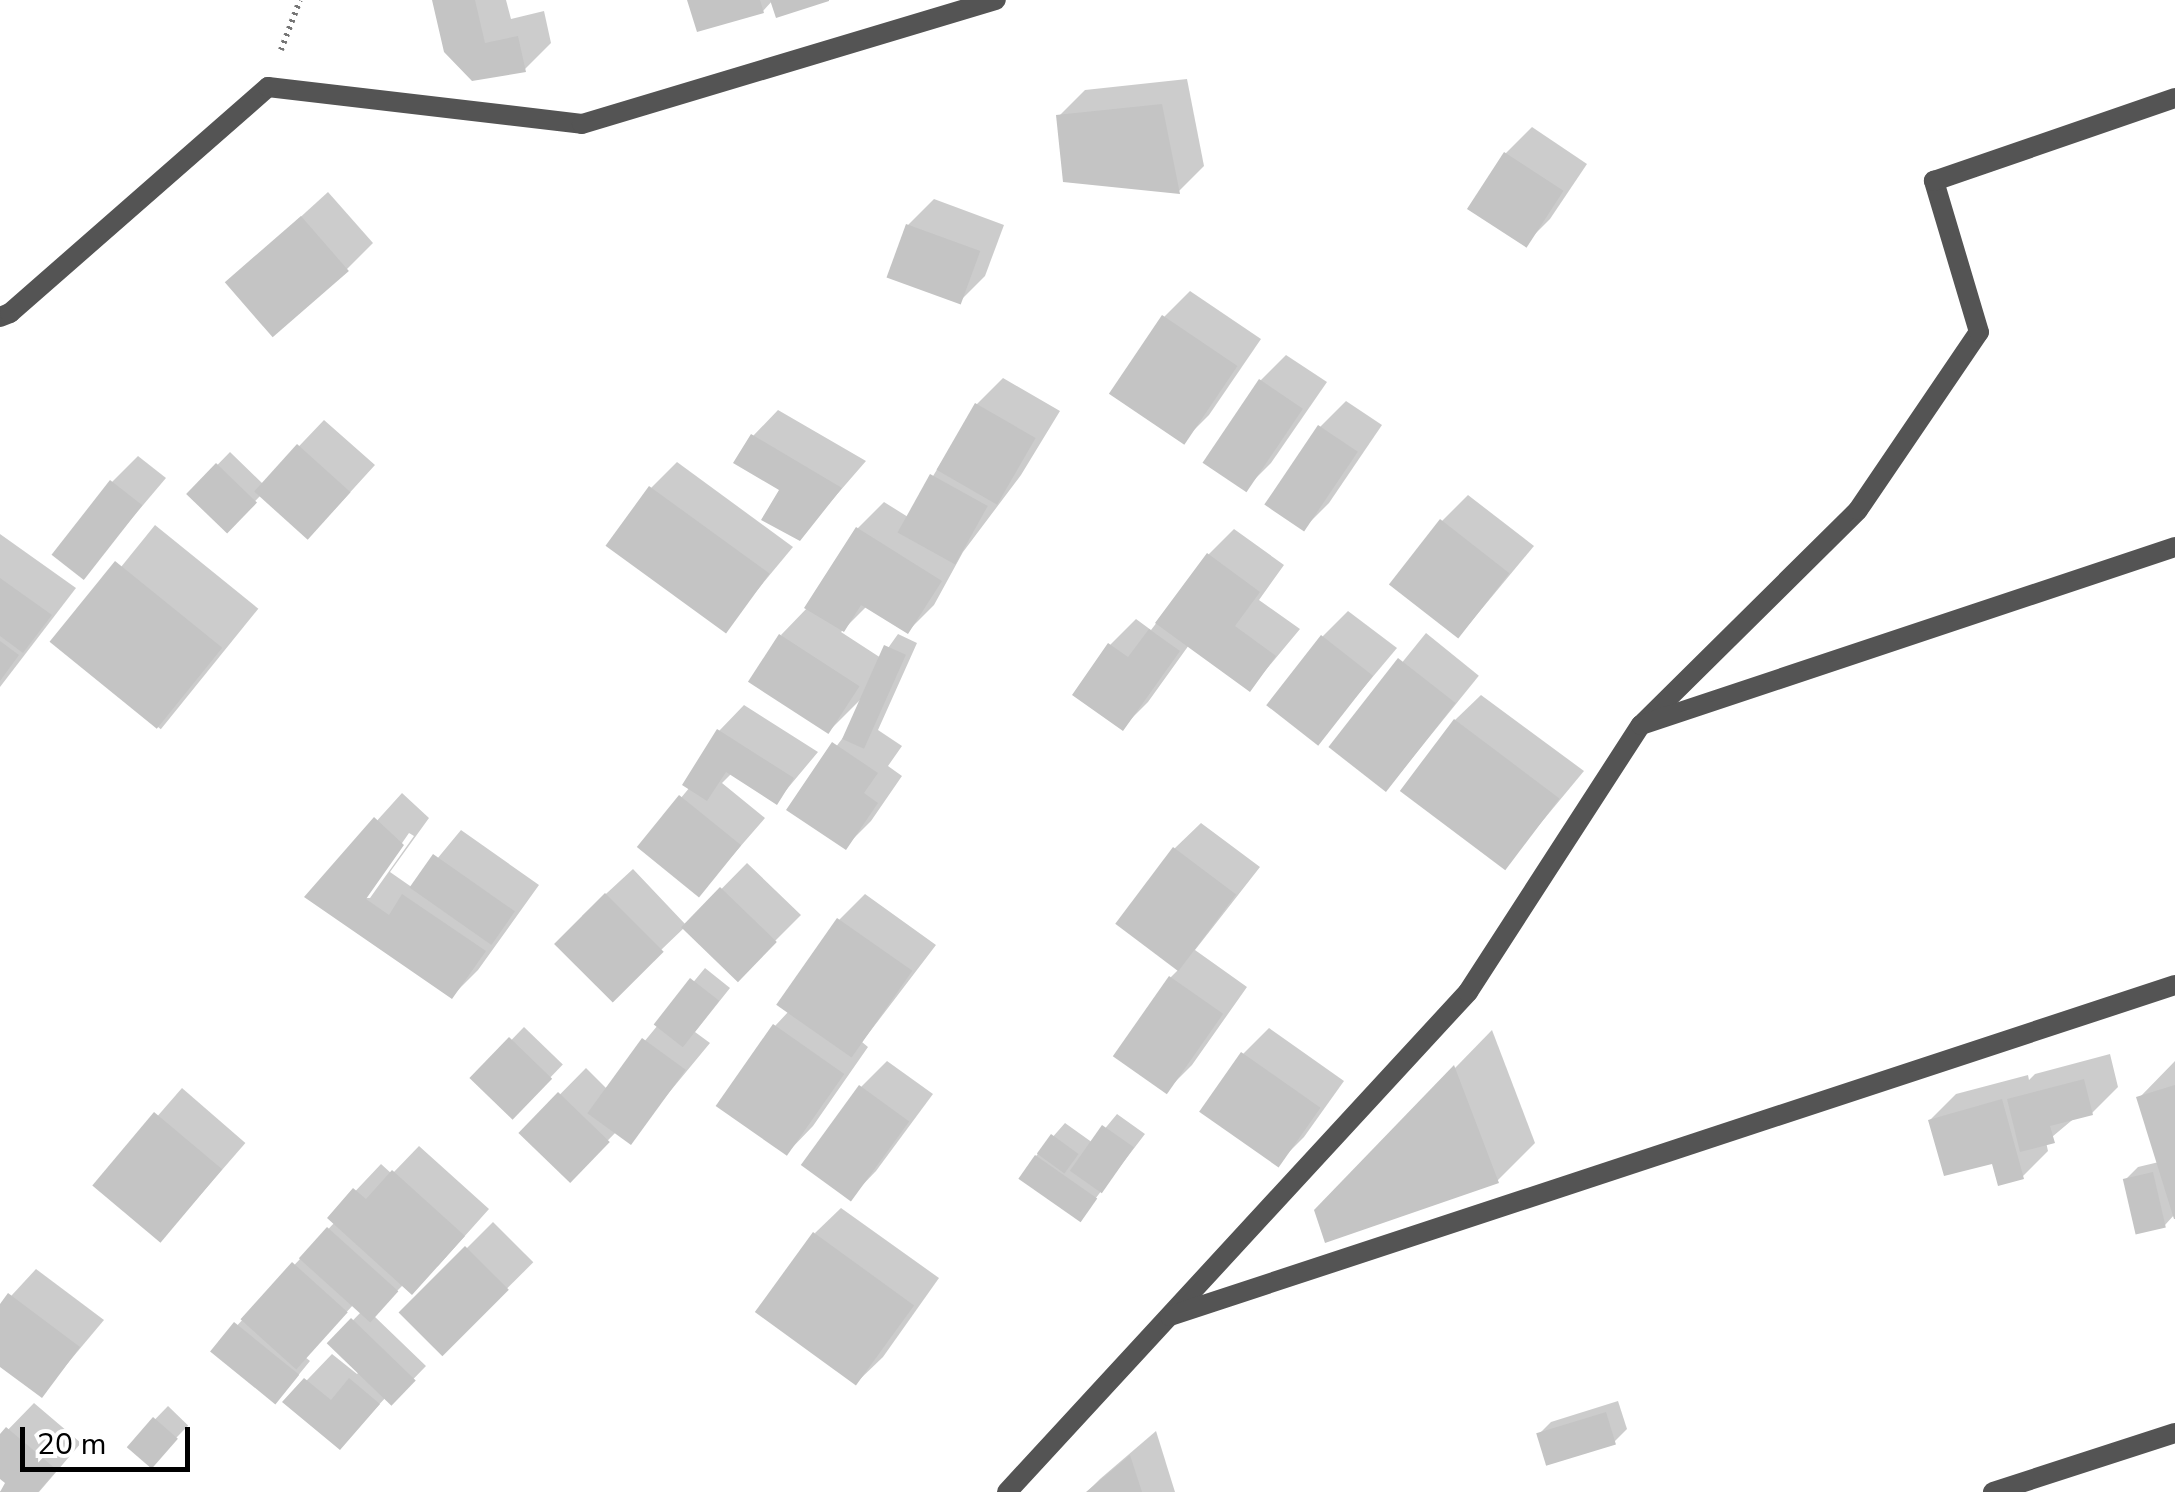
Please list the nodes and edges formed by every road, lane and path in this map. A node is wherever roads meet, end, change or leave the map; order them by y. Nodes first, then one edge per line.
1 (300, 0) edge
2 (996, 0) edge
3 (268, 87) junction
4 (2175, 98) edge
5 (0, 317) edge
6 (2175, 547) edge
7 (1641, 725) junction
8 (2175, 985) edge
9 (1170, 1316) junction
10 (2175, 1434) edge
11 (1006, 1492) edge
12 (1993, 1492) edge

1 - 3 path
2 - 3 street
3 - 5 street
4 - 7 street
6 - 7 street
7 - 9 street
8 - 9 street
9 - 11 street
10 - 12 street

